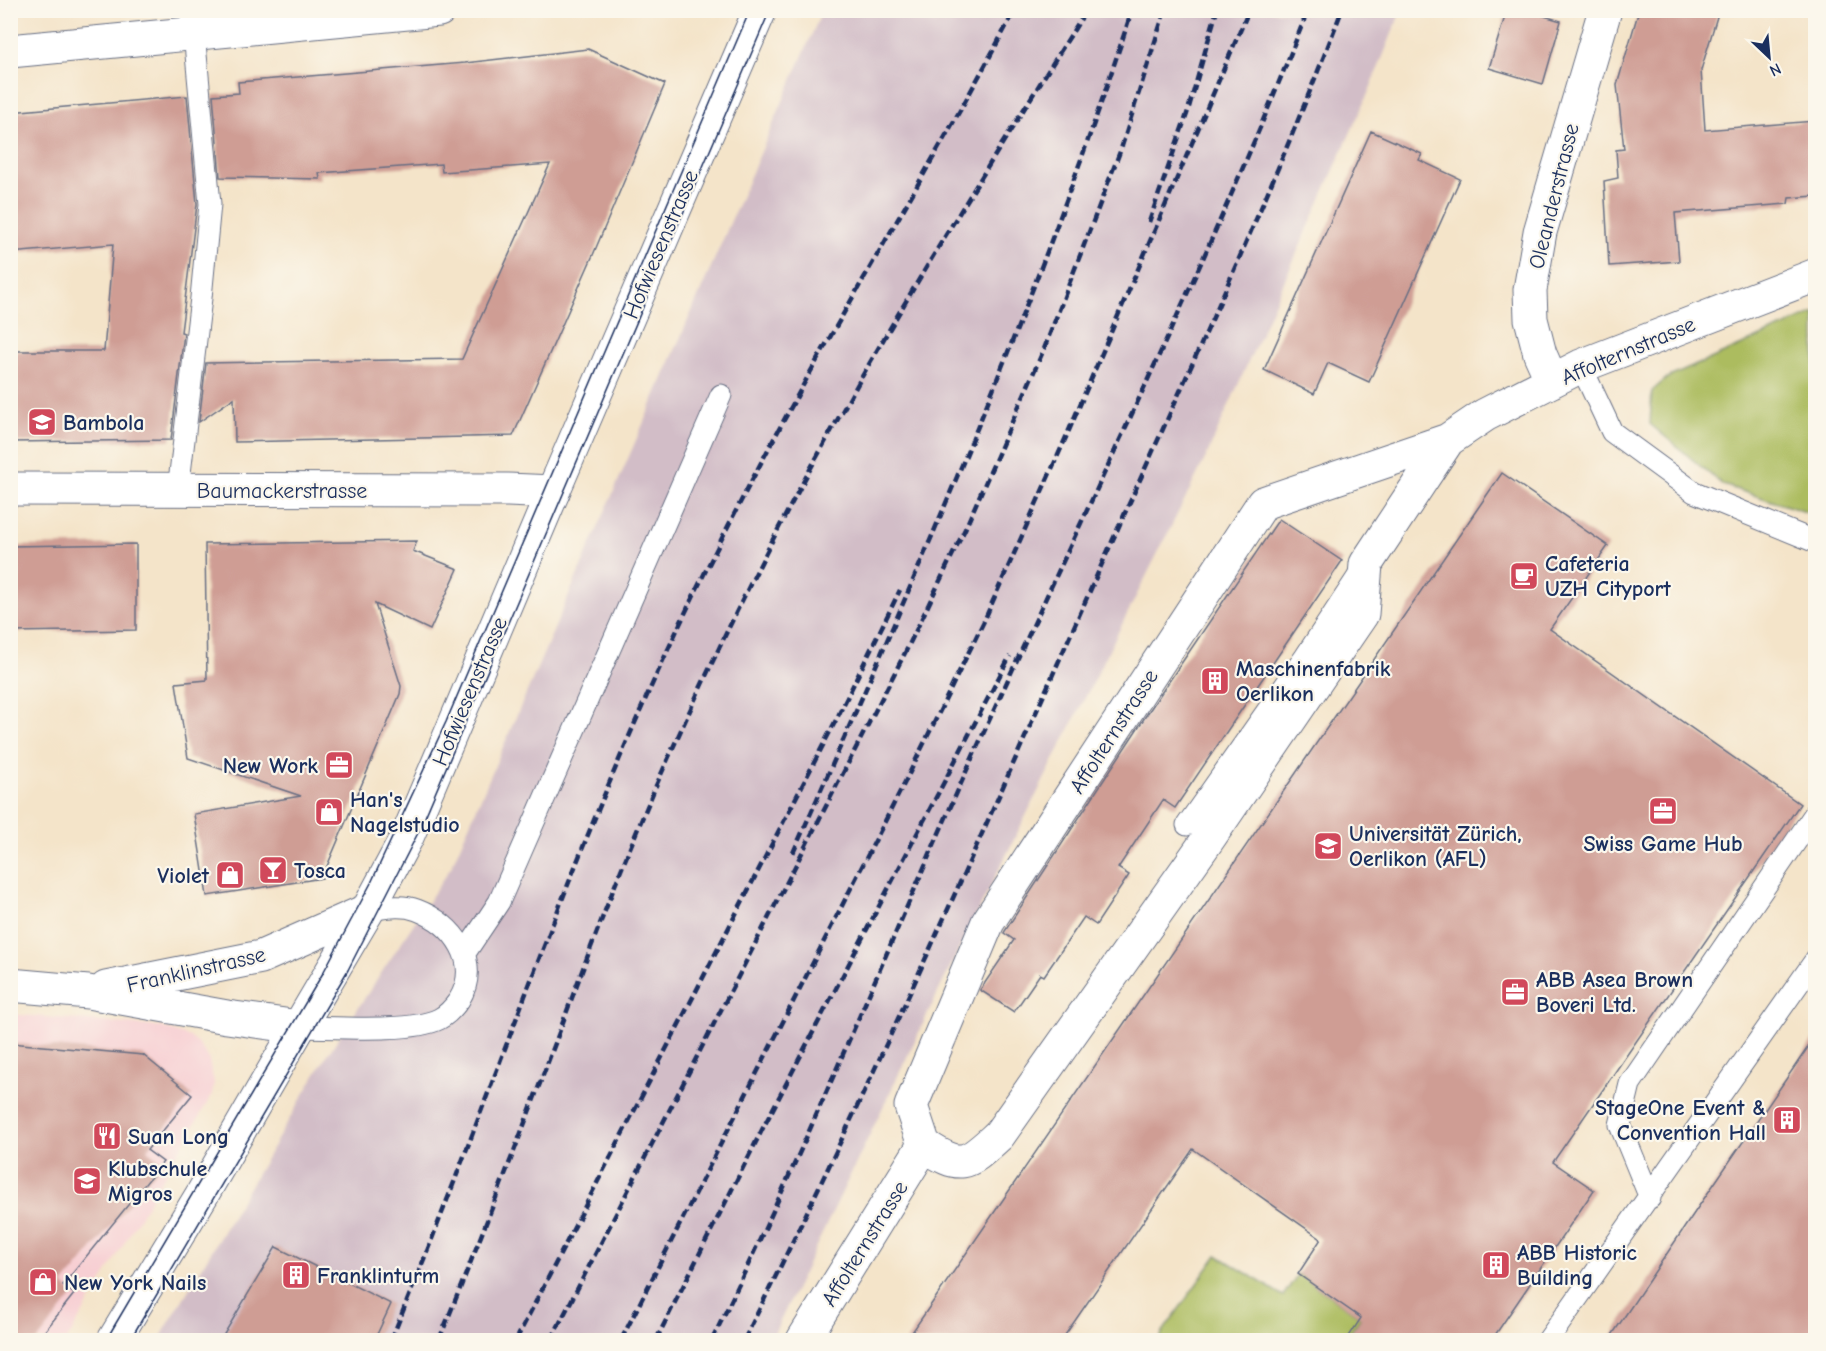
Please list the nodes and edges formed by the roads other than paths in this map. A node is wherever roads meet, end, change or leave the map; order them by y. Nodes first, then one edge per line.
1 (440, 10) edge
2 (760, 10) edge
3 (1605, 10) edge
4 (194, 33) junction
5 (10, 51) edge
6 (1815, 274) edge
7 (1581, 366) junction
8 (1552, 381) junction
9 (721, 395) dead end
10 (1448, 440) junction
11 (10, 489) edge
12 (178, 490) junction
13 (553, 492) junction
14 (1815, 542) edge
15 (1366, 564) junction
16 (1815, 812) edge
17 (1187, 825) dead end
18 (368, 910) junction
19 (465, 953) junction
20 (1815, 959) edge
21 (10, 985) edge
22 (88, 992) junction
23 (298, 1027) junction
24 (924, 1144) junction
25 (1650, 1198) junction
26 (114, 1341) edge
27 (803, 1341) edge
28 (1548, 1341) edge

1 - 4 street
2 - 13 street, Hofwiesenstrasse
3 - 8 street, Oleanderstrasse
4 - 5 street
4 - 12 lane
6 - 7 street, Affolternstrasse
7 - 8 street, Affolternstrasse
7 - 14 lane
8 - 10 street, Affolternstrasse
9 - 19 lane
10 - 15 street, Affolternstrasse
10 - 24 street, Affolternstrasse
11 - 12 street, Baumackerstrasse
12 - 13 street, Baumackerstrasse
13 - 18 street, Hofwiesenstrasse
15 - 17 lane
15 - 24 street, Affolternstrasse
16 - 25 lane
18 - 19 lane
18 - 22 street, Franklinstrasse
18 - 23 street, Hofwiesenstrasse
19 - 23 lane
20 - 25 lane
21 - 22 street, Franklinstrasse
22 - 23 street, Franklinstrasse
23 - 26 street, Hofwiesenstrasse
24 - 27 street, Affolternstrasse
25 - 28 lane

